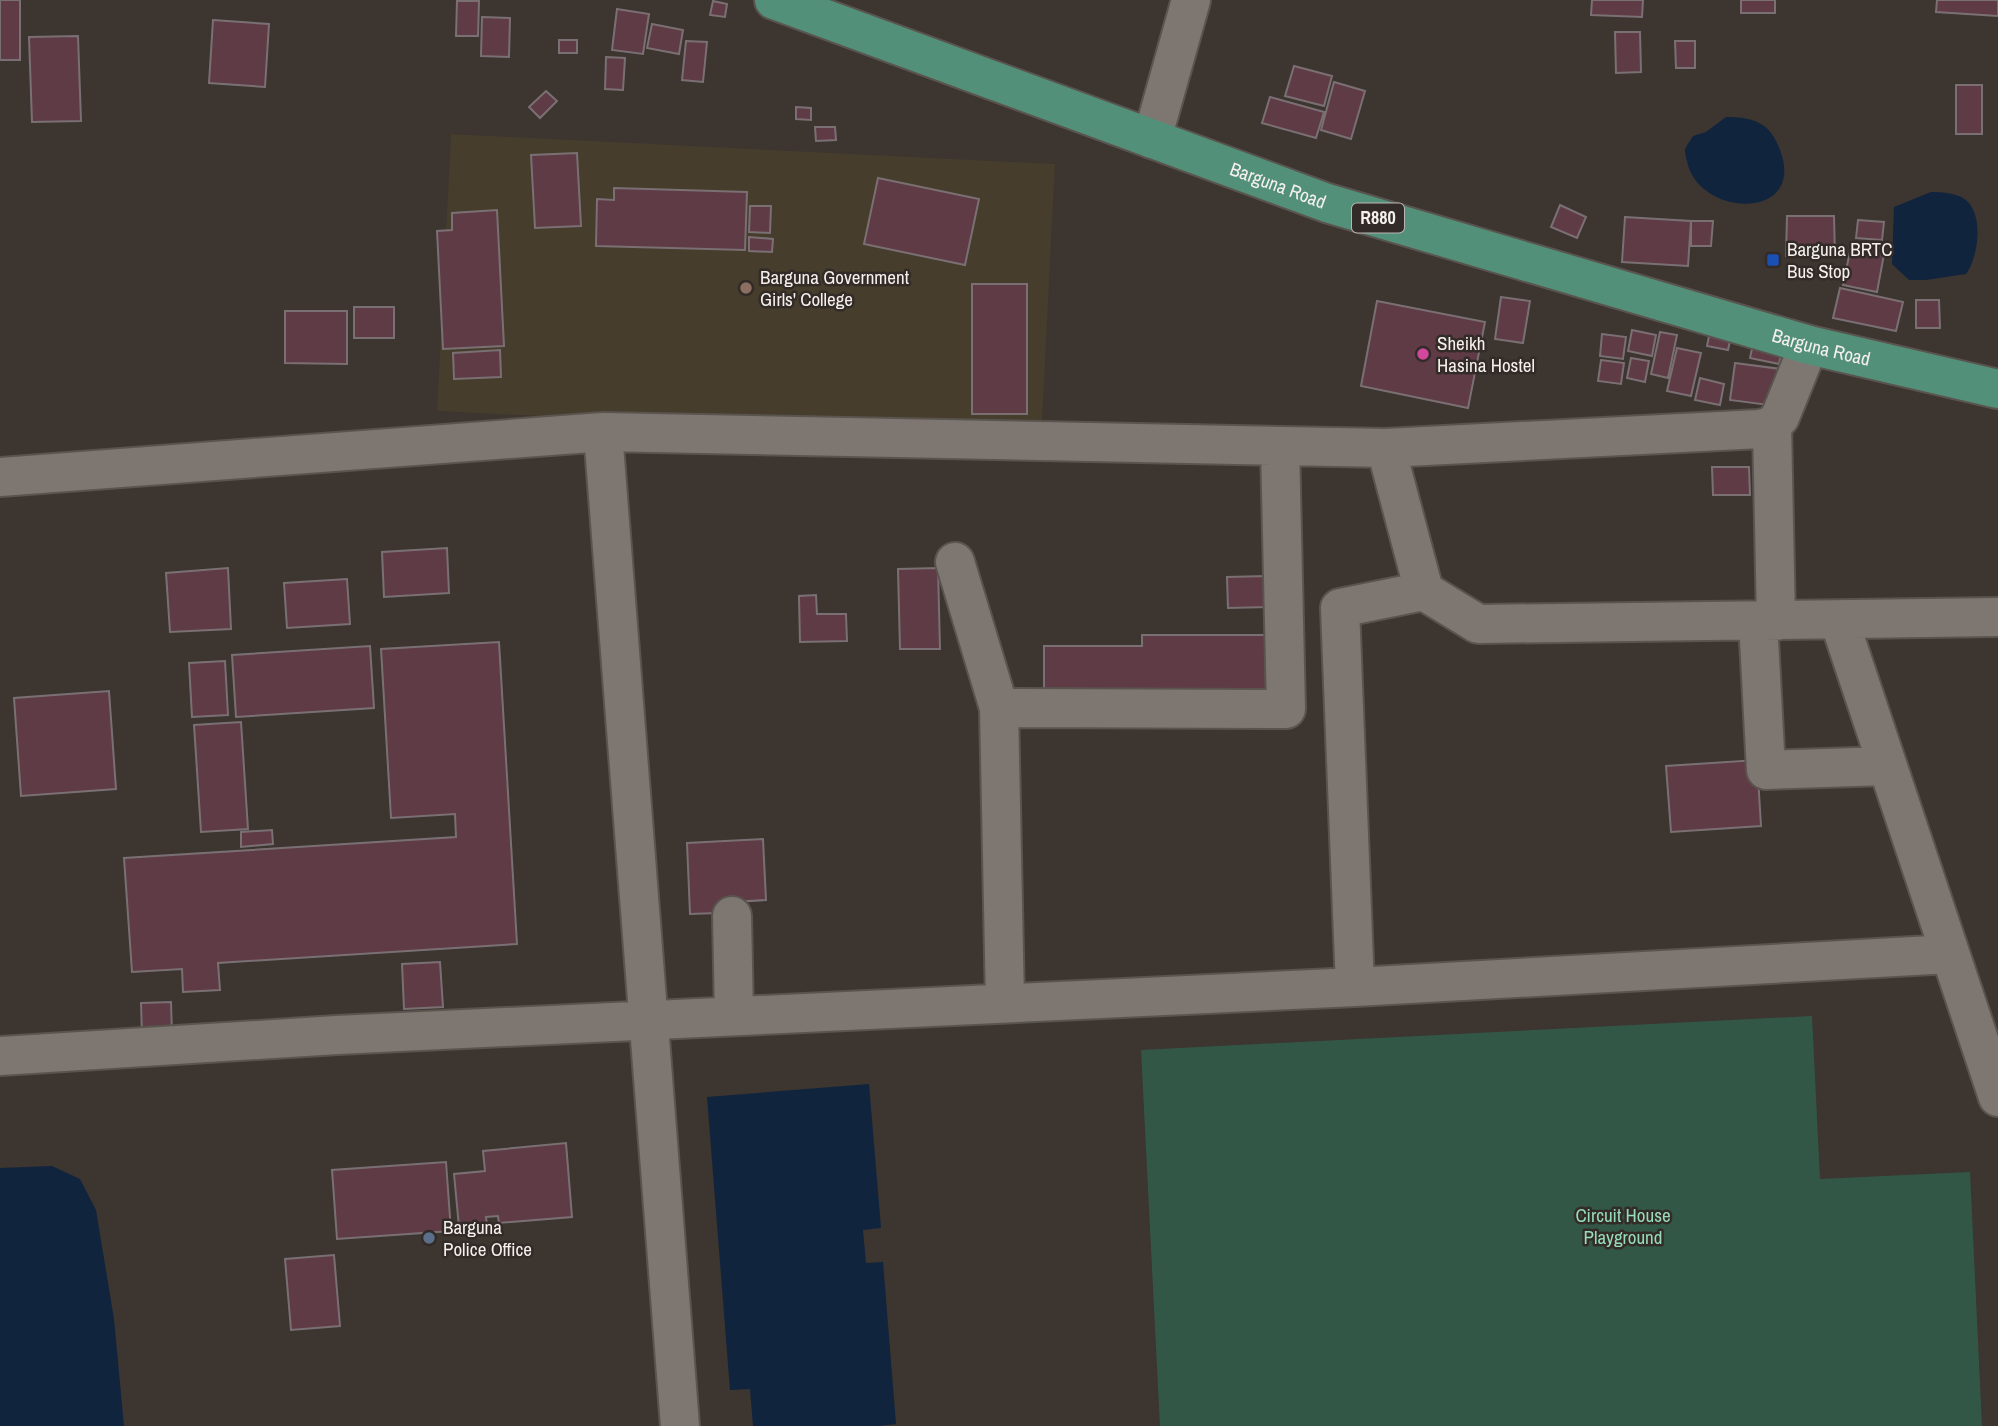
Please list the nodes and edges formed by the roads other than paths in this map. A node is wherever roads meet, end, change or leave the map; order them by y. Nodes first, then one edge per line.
1 (774, 0) edge
2 (1191, 0) edge
3 (1152, 139) junction
4 (1809, 345) junction
5 (1998, 389) edge
6 (1772, 426) junction
7 (603, 432) junction
8 (1280, 446) junction
9 (1386, 448) junction
10 (0, 477) edge
11 (955, 562) dead end
12 (1424, 591) junction
13 (1998, 617) edge
14 (1839, 620) junction
15 (1767, 621) junction
16 (999, 708) junction
17 (1887, 765) junction
18 (732, 916) dead end
19 (1950, 954) junction
20 (1355, 987) junction
21 (1005, 1003) junction
22 (734, 1015) junction
23 (649, 1021) junction
24 (0, 1056) edge
25 (1998, 1097) edge
26 (680, 1426) edge

1 - 3 main road, Barguna Road / R880
2 - 3 street
3 - 4 main road, Barguna Road / R880
4 - 5 main road, Barguna Road / R880
4 - 6 street
6 - 9 street
6 - 15 street
7 - 8 street
7 - 10 street
7 - 23 street
8 - 9 street
8 - 16 street
9 - 12 street
11 - 16 street
12 - 15 street
12 - 20 street
13 - 14 street
14 - 15 street
14 - 17 street
15 - 17 street
16 - 21 street
17 - 19 street
18 - 22 street
19 - 20 street
19 - 25 street
20 - 21 street
21 - 22 street
22 - 23 street
23 - 24 street
23 - 26 street

